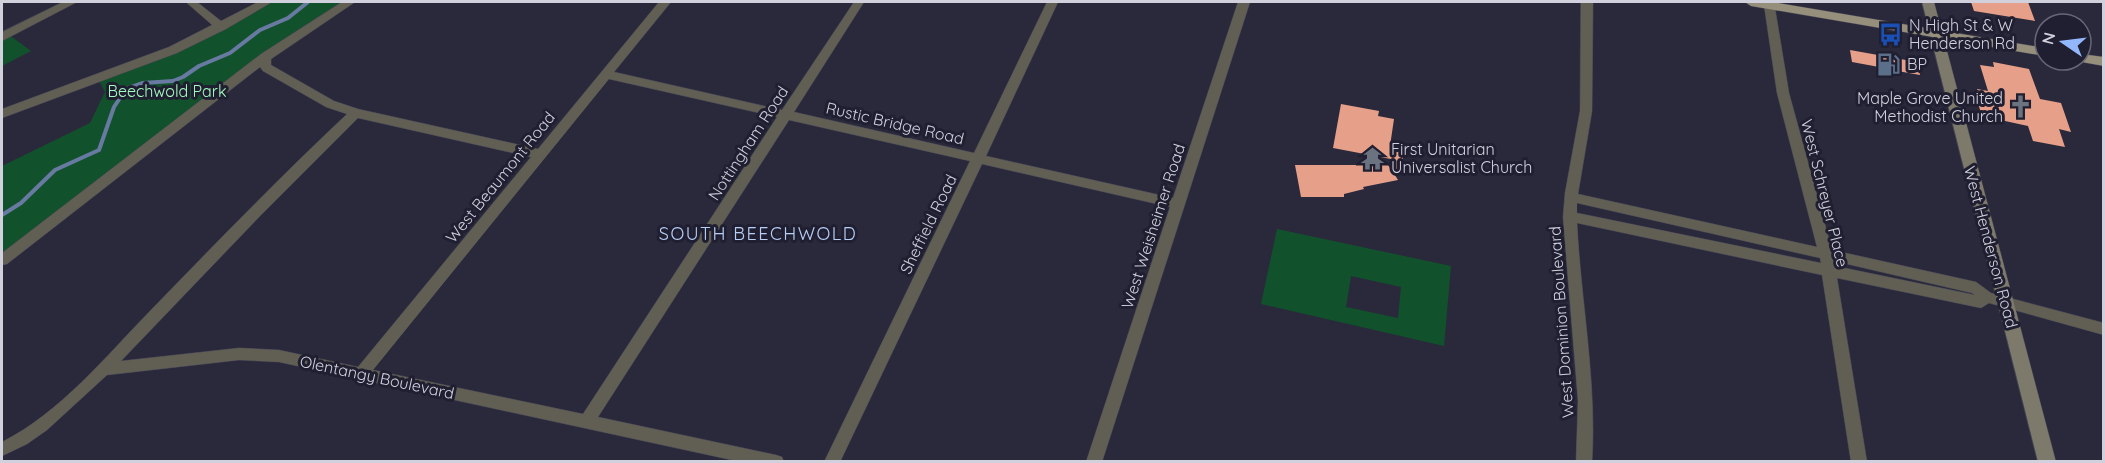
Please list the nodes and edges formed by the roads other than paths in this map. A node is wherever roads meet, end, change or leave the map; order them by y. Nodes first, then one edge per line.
1 (71, 2) edge
2 (191, 2) edge
3 (266, 2) edge
4 (349, 2) edge
5 (664, 2) edge
6 (859, 2) edge
7 (1053, 2) edge
8 (1244, 2) edge
9 (1587, 2) edge
10 (1750, 2) edge
11 (1928, 2) edge
12 (1770, 5) junction
13 (222, 26) junction
14 (1935, 32) junction
15 (4, 34) edge
16 (2033, 50) edge
17 (265, 57) junction
18 (605, 74) junction
19 (356, 113) junction
20 (2, 114) edge
21 (786, 115) junction
22 (540, 154) junction
23 (978, 159) junction
24 (1571, 197) junction
25 (1178, 204) junction
26 (1570, 217) junction
27 (1826, 254) junction
28 (2, 260) edge
29 (1829, 272) junction
30 (1987, 297) junction
31 (2006, 303) junction
32 (2103, 328) edge
33 (103, 369) junction
34 (361, 374) junction
35 (586, 422) junction
36 (2, 449) edge
37 (776, 462) edge
38 (832, 462) edge
39 (1094, 462) edge
40 (1584, 462) edge
41 (1859, 462) edge
42 (2047, 462) edge

1 - 15 street
2 - 13 street
3 - 13 street
4 - 17 street
5 - 18 street, West Beaumont Road
6 - 21 street, Nottingham Road
7 - 23 street, Sheffield Road
8 - 25 street, West Weisheimer Road
9 - 24 street, West Dominion Boulevard
10 - 12 main road
11 - 14 main road, West Henderson Road
12 - 14 main road
12 - 27 street, West Schreyer Place
13 - 20 street
14 - 16 main road
14 - 31 main road, West Henderson Road
17 - 19 street
17 - 28 street
18 - 21 street, Rustic Bridge Road
18 - 22 street, West Beaumont Road
19 - 22 street
19 - 33 street
21 - 23 street, Rustic Bridge Road
21 - 35 street, Nottingham Road
22 - 34 street, West Beaumont Road
23 - 25 street, Rustic Bridge Road
23 - 38 street, Sheffield Road
24 - 26 street, West Dominion Boulevard
24 - 27 street
25 - 39 street, West Weisheimer Road
26 - 29 street
26 - 40 street, West Dominion Boulevard
27 - 29 street, West Schreyer Place
27 - 30 street
29 - 30 street
29 - 41 street, West Schreyer Place
30 - 31 street
31 - 32 street
31 - 42 main road, West Henderson Road
33 - 34 street, Olentangy Boulevard
33 - 36 street
34 - 35 street, Olentangy Boulevard
35 - 37 street, Olentangy Boulevard

